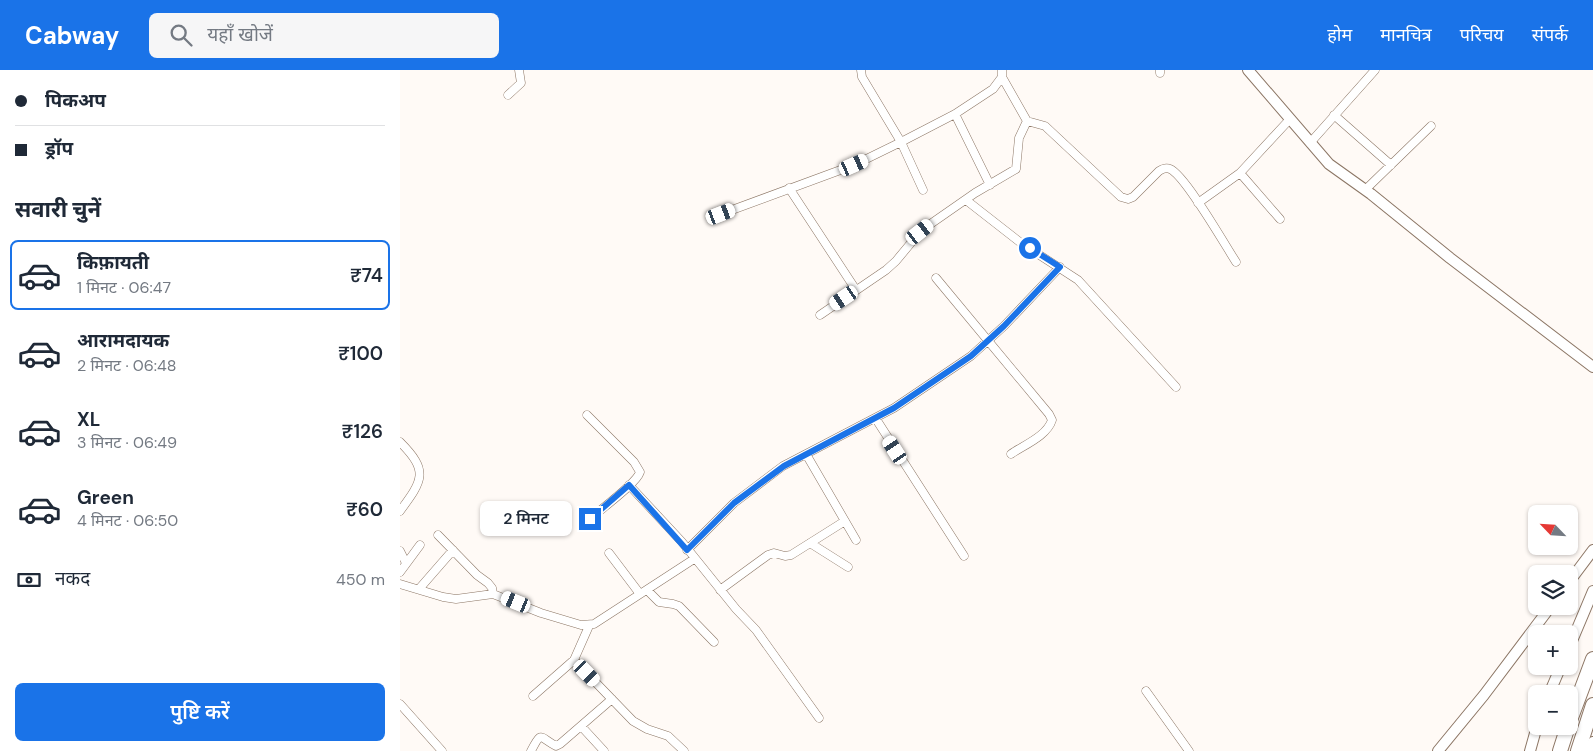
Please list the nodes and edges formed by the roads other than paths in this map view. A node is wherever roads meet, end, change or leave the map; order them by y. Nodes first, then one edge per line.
1 (519, 70) edge
2 (861, 70) edge
3 (1248, 70) edge
4 (1375, 70) edge
5 (1002, 74) edge
6 (508, 95) dead end
7 (955, 114) junction
8 (1334, 115) junction
9 (1290, 119) junction
10 (1027, 121) junction
11 (1431, 126) dead end
12 (901, 142) junction
13 (1310, 142) junction
14 (1391, 165) junction
15 (1240, 173) junction
16 (990, 185) junction
17 (789, 188) junction
18 (923, 190) dead end
19 (1365, 190) junction
20 (966, 200) junction
21 (1198, 203) junction
22 (721, 214) dead end
23 (1280, 219) dead end
24 (1236, 262) dead end
25 (1060, 267) junction
26 (936, 278) dead end
27 (856, 290) junction
28 (820, 315) dead end
29 (990, 341) junction
30 (1593, 367) edge
31 (1176, 387) dead end
32 (587, 415) dead end
33 (876, 419) junction
34 (400, 442) edge
35 (806, 454) junction
36 (1011, 454) dead end
37 (629, 485) junction
38 (400, 511) edge
39 (590, 519) dead end
40 (845, 521) junction
41 (438, 535) dead end
42 (856, 540) dead end
43 (810, 543) junction
44 (420, 545) dead end
45 (453, 550) junction
46 (687, 550) junction
47 (1593, 550) edge
48 (400, 551) edge
49 (609, 553) dead end
50 (964, 556) dead end
51 (694, 559) junction
52 (406, 563) junction
53 (848, 567) dead end
54 (1578, 570) edge
55 (400, 572) edge
56 (401, 586) edge
57 (419, 590) junction
58 (720, 590) junction
59 (1593, 591) edge
60 (644, 592) junction
61 (493, 594) junction
62 (1544, 615) edge
63 (589, 626) junction
64 (1578, 627) edge
65 (714, 642) dead end
66 (1593, 659) edge
67 (574, 660) junction
68 (1146, 691) dead end
69 (533, 696) dead end
70 (612, 699) junction
71 (1578, 699) edge
72 (400, 704) edge
73 (1593, 705) edge
74 (819, 718) dead end
75 (581, 726) junction
76 (1534, 735) edge
77 (1565, 735) edge
78 (1587, 739) edge
79 (559, 748) edge
80 (442, 751) edge
81 (530, 751) edge
82 (604, 751) edge
83 (684, 751) edge
84 (1188, 751) edge
85 (1438, 751) edge
86 (1530, 751) edge
87 (1560, 751) edge
88 (1578, 751) edge
89 (1588, 751) edge

1 - 6 street
2 - 12 street
3 - 9 street
4 - 8 street
5 - 7 street
5 - 10 street
7 - 12 street
7 - 16 street
8 - 13 street
8 - 14 street
9 - 13 street
9 - 15 street
10 - 16 street
10 - 21 street
11 - 14 street
12 - 17 street
12 - 18 street
13 - 19 street
14 - 19 street
15 - 21 street
15 - 23 street
16 - 20 street
17 - 22 street
17 - 27 street
19 - 30 street
20 - 25 street
20 - 27 street
21 - 24 street
25 - 29 street
25 - 31 street
26 - 29 street
27 - 28 street
29 - 33 street
29 - 36 street
32 - 37 street
33 - 35 street
33 - 50 street
34 - 38 street
35 - 40 street
35 - 46 street
37 - 39 street
37 - 46 street
40 - 42 street
40 - 43 street
41 - 45 street
43 - 53 street
43 - 58 street
44 - 52 street
45 - 57 street
45 - 61 street
46 - 51 street
47 - 54 street
48 - 52 street
49 - 60 street
51 - 58 street
51 - 60 street
52 - 55 street
56 - 57 street
57 - 61 street
58 - 74 street
59 - 64 street
60 - 63 street
60 - 65 street
61 - 63 street
62 - 85 street
63 - 67 street
66 - 71 highway
67 - 69 street
67 - 70 street
68 - 84 street
70 - 75 street
70 - 83 street
72 - 80 street
73 - 78 highway
75 - 79 street
75 - 82 street
76 - 86 street
77 - 87 highway
78 - 88 highway
78 - 89 street
79 - 81 street

